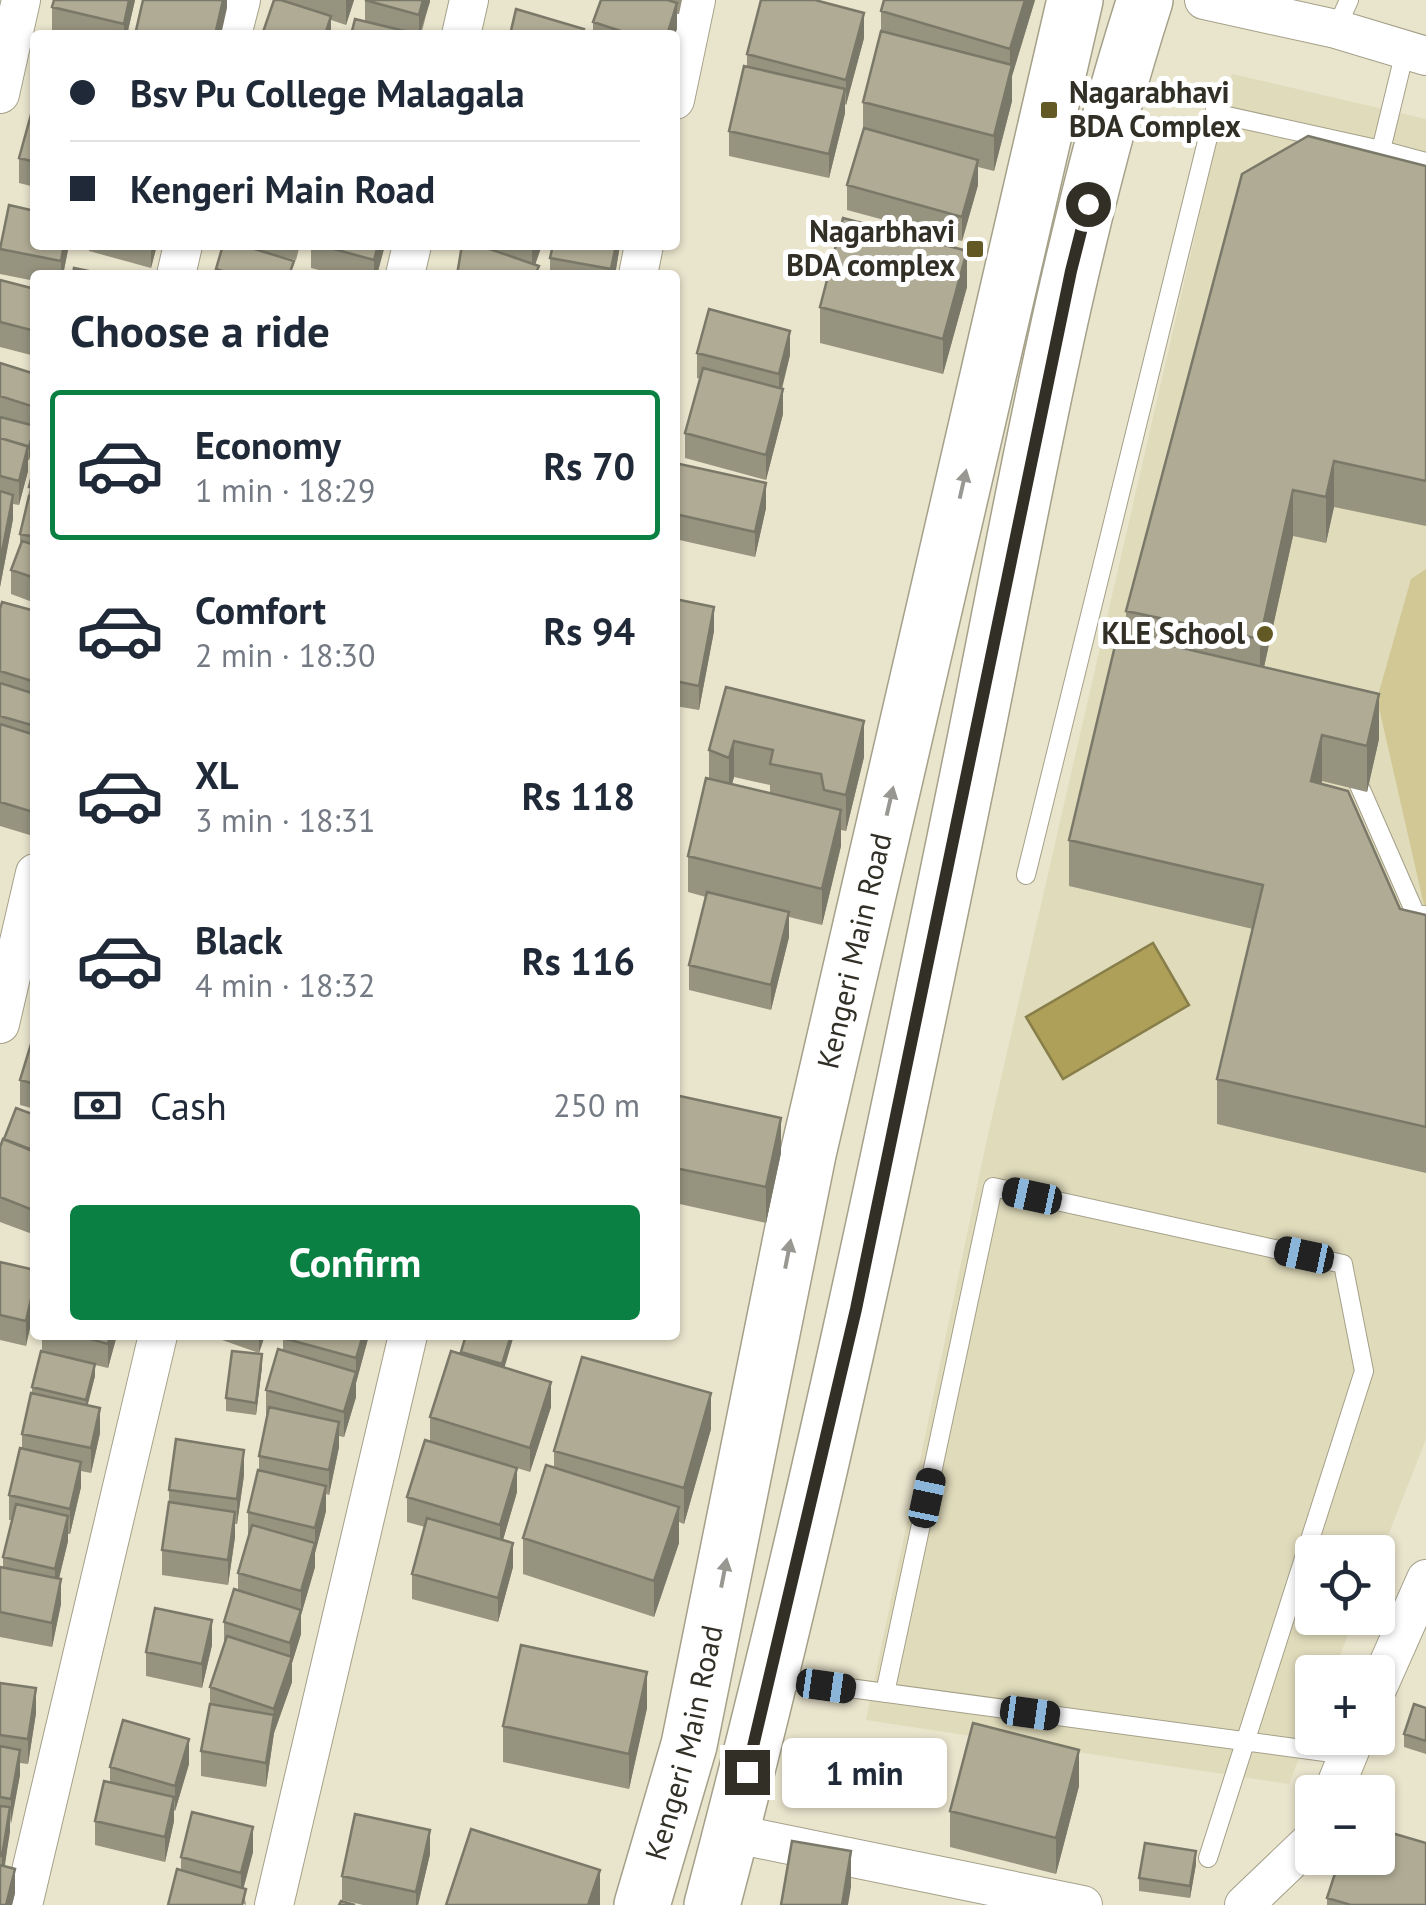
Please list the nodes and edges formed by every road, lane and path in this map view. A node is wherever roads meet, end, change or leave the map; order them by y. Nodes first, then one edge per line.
1 (21, 0) edge
2 (240, 0) edge
3 (469, 0) edge
4 (696, 0) edge
5 (1075, 0) edge
6 (1145, 0) edge
7 (1204, 0) edge
8 (1343, 14) edge
9 (233, 30) edge
10 (462, 30) edge
11 (1416, 54) edge
12 (680, 76) edge
13 (0, 94) edge
14 (1381, 150) junction
15 (1426, 162) edge
16 (1345, 753) edge
17 (1026, 874) dead end
18 (24, 897) edge
19 (1426, 916) edge
20 (0, 1024) edge
21 (157, 1340) edge
22 (407, 1340) edge
23 (1426, 1579) edge
24 (1392, 1655) edge
25 (770, 1678) junction
26 (886, 1693) junction
27 (1246, 1742) junction
28 (1295, 1744) edge
29 (732, 1832) junction
30 (1295, 1856) edge
31 (1208, 1858) dead end
32 (24, 1905) edge
33 (274, 1905) edge
34 (642, 1905) edge
35 (712, 1905) edge
36 (1083, 1905) edge
37 (1244, 1905) edge

1 - 13 street
2 - 9 street
3 - 10 street
4 - 12 street
34 -> 5 main road, Kengeri Main Road
6 - 25 main road
7 - 8 street
8 - 11 street
11 - 14 lane
14 - 15 lane
14 - 17 lane
16 - 19 lane
18 - 20 street
21 - 32 street
22 - 33 street
23 - 24 street
25 - 26 lane
25 - 29 main road
26 - 27 lane
26 - 27 lane
27 - 28 lane
27 - 31 lane
29 - 35 main road
29 - 36 street
30 - 37 street

